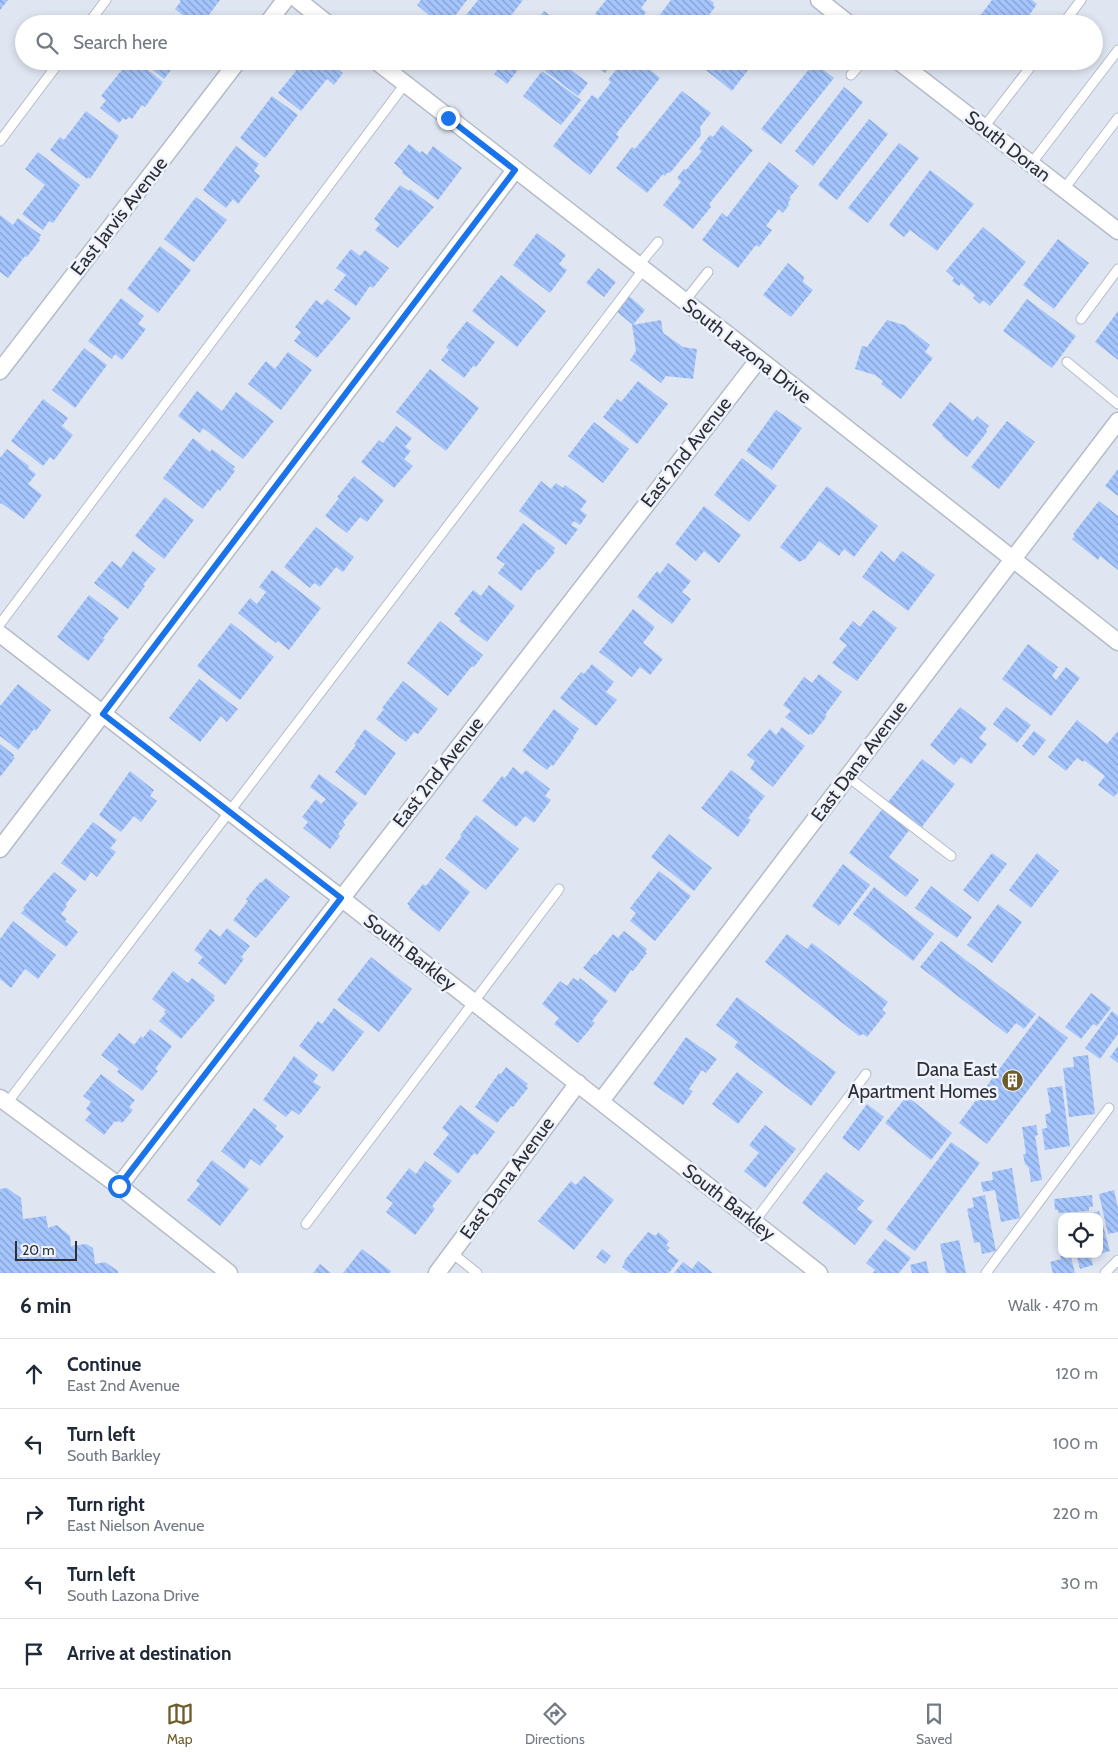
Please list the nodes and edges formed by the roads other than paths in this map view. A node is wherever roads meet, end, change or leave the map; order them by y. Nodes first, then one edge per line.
1 (106, 0) edge
2 (285, 0) edge
3 (298, 0) edge
4 (819, 0) edge
5 (1081, 0) edge
6 (95, 15) edge
7 (273, 15) edge
8 (317, 15) edge
9 (838, 15) edge
10 (1070, 15) edge
11 (1118, 50) edge
12 (53, 70) edge
13 (231, 70) edge
14 (387, 70) edge
15 (855, 70) edge
16 (910, 70) edge
17 (1028, 70) edge
18 (1103, 70) edge
19 (1103, 70) edge
20 (851, 75) dead end
21 (405, 84) junction
22 (1118, 118) edge
23 (984, 127) junction
24 (0, 141) edge
25 (1031, 164) junction
26 (515, 170) junction
27 (1064, 189) junction
28 (1118, 231) edge
29 (658, 242) dead end
30 (641, 268) junction
31 (1118, 269) edge
32 (708, 272) dead end
33 (684, 302) junction
34 (1081, 319) dead end
35 (759, 359) junction
36 (1067, 362) dead end
37 (0, 371) edge
38 (1118, 404) edge
39 (1118, 422) edge
40 (1012, 560) junction
41 (0, 624) edge
42 (0, 634) edge
43 (1118, 642) edge
44 (103, 714) junction
45 (848, 777) junction
46 (229, 812) junction
47 (0, 850) edge
48 (951, 856) dead end
49 (559, 889) dead end
50 (341, 898) junction
51 (475, 1002) junction
52 (866, 1074) dead end
53 (578, 1083) junction
54 (3, 1100) edge
55 (601, 1101) junction
56 (1109, 1108) dead end
57 (119, 1186) junction
58 (754, 1222) junction
59 (306, 1224) dead end
60 (452, 1253) junction
61 (1118, 1260) edge
62 (229, 1273) edge
63 (437, 1273) edge
64 (477, 1273) edge
65 (819, 1273) edge
66 (986, 1273) edge
67 (1105, 1273) edge

1 - 6 lane
2 - 7 street
3 - 8 street
4 - 9 street
5 - 10 lane
11 - 18 lane
12 - 24 lane
13 - 37 street, East Jarvis Avenue
14 - 21 street, South Lazona Drive
15 - 20 lane
16 - 23 street, South Doran
17 - 23 lane
19 - 25 lane
21 - 26 street, South Lazona Drive
21 - 41 lane
22 - 27 lane
23 - 25 street, South Doran
25 - 27 street, South Doran
26 - 30 street, South Lazona Drive
26 - 44 street
27 - 28 street, South Doran
29 - 30 lane
30 - 33 street, South Lazona Drive
30 - 46 lane
31 - 34 lane
32 - 33 lane
33 - 35 street, South Lazona Drive
35 - 40 street, South Lazona Drive
35 - 50 street, East 2nd Avenue
36 - 38 lane
39 - 40 street, East Dana Avenue
40 - 43 street, South Lazona Drive
40 - 45 street, East Dana Avenue
42 - 44 street, South Barkley
44 - 46 street, South Barkley
44 - 47 street
45 - 48 lane
45 - 55 street, East Dana Avenue
46 - 50 street, South Barkley
46 - 54 lane
49 - 51 lane
50 - 51 street, South Barkley
50 - 57 street, East 2nd Avenue
51 - 53 street, South Barkley
51 - 59 lane
52 - 58 lane
53 - 55 street, South Barkley
53 - 60 street, East Dana Avenue
54 - 57 street
55 - 58 street, South Barkley
56 - 66 lane
57 - 62 street
58 - 65 street, South Barkley
60 - 63 street, East Dana Avenue
60 - 64 lane
61 - 67 lane

